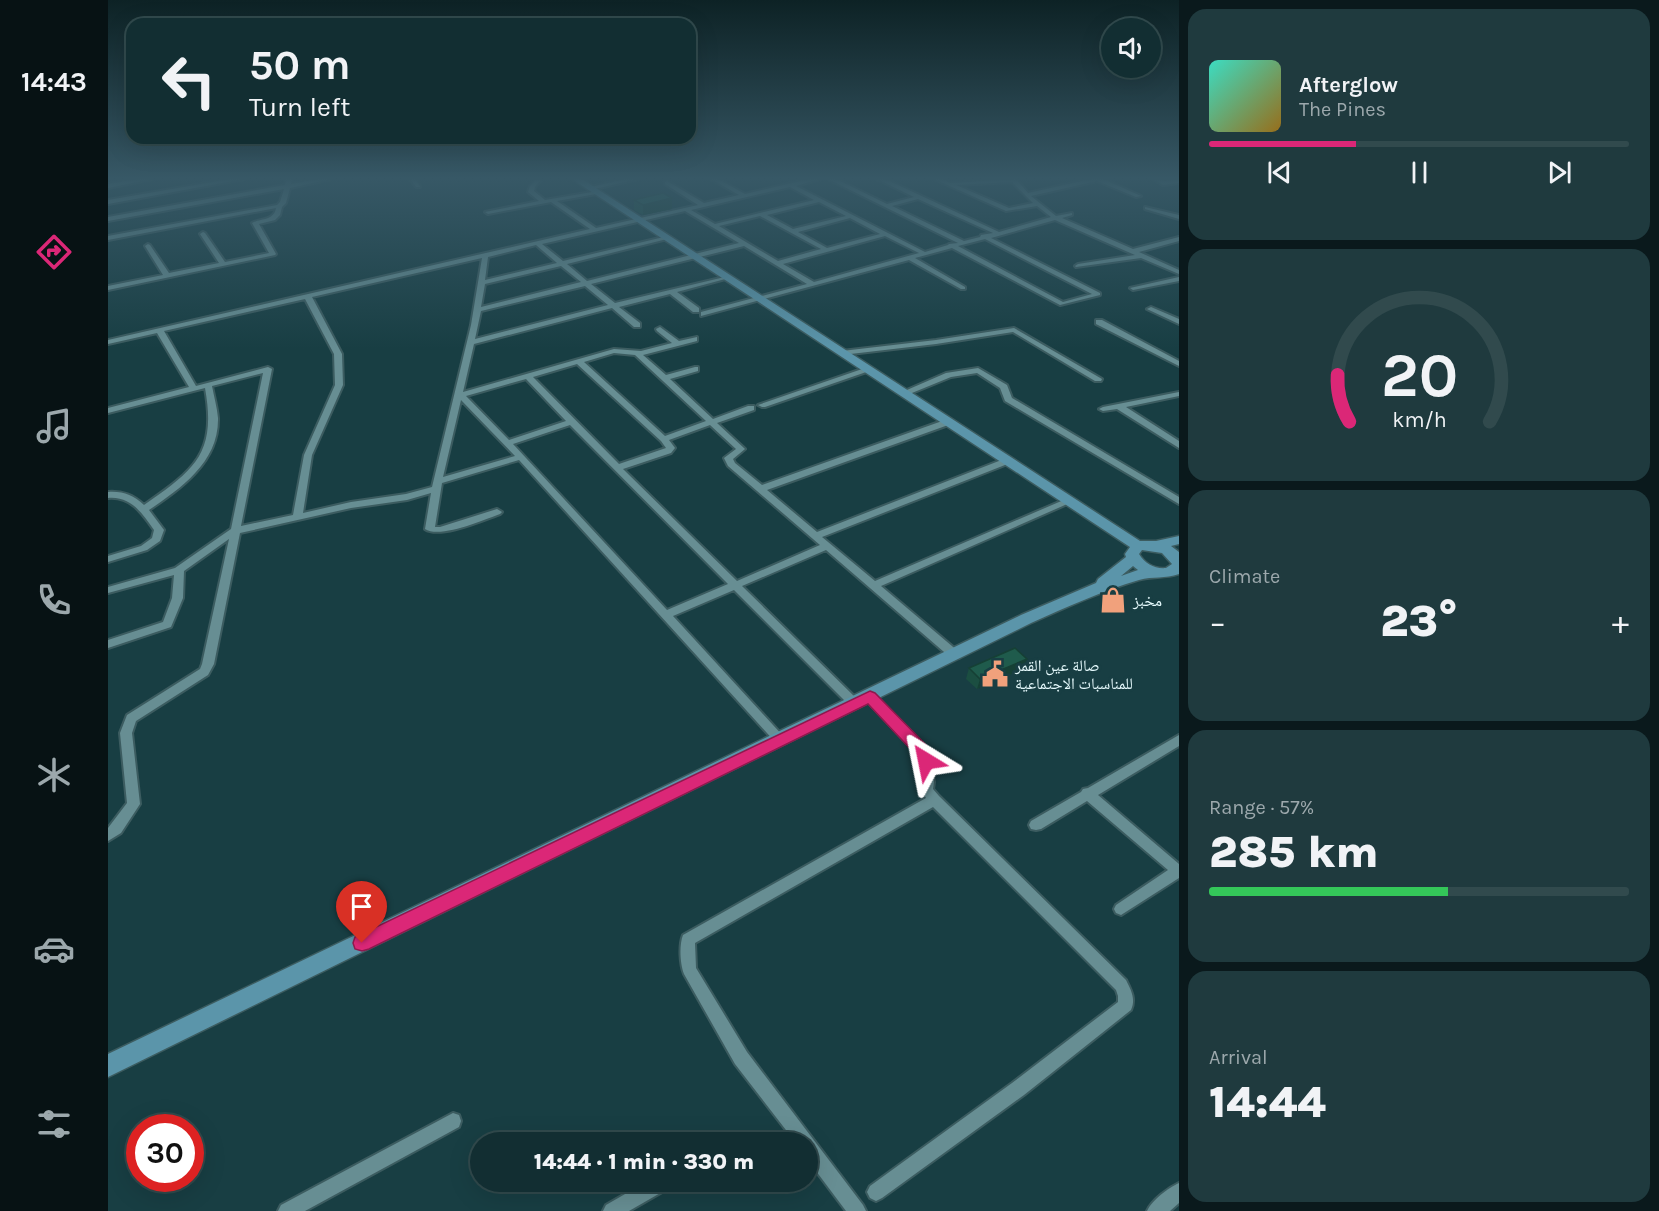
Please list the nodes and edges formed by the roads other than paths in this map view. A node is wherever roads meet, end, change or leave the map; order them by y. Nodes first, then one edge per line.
1 (204, 236) edge
2 (262, 236) edge
3 (570, 236) edge
4 (664, 236) edge
5 (729, 236) edge
6 (802, 236) edge
7 (880, 236) edge
8 (889, 236) edge
9 (948, 236) edge
10 (983, 236) joint
11 (1095, 236) edge
12 (668, 238) junction
13 (1179, 239) edge
14 (962, 242) junction
15 (537, 243) junction
16 (744, 244) junction
17 (951, 245) junction
18 (148, 246) dead end
19 (827, 250) junction
20 (1131, 252) junction
21 (923, 253) junction
22 (485, 256) junction
23 (1140, 256) junction
24 (696, 257) junction
25 (908, 257) junction
26 (562, 263) junction
27 (777, 263) junction
28 (223, 264) junction
29 (1078, 266) dead end
30 (1179, 272) edge
31 (167, 276) junction
32 (727, 277) junction
33 (1179, 279) edge
34 (482, 283) junction
35 (811, 283) junction
36 (588, 284) junction
37 (108, 288) edge
38 (963, 288) dead end
39 (1133, 288) dead end
40 (672, 291) junction
41 (308, 297) junction
42 (758, 298) junction
43 (615, 305) junction
44 (1151, 309) dead end
45 (478, 310) junction
46 (696, 310) dead end
47 (704, 314) dead end
48 (1099, 322) dead end
49 (1179, 322) edge
50 (637, 325) dead end
51 (660, 329) dead end
52 (159, 330) junction
53 (694, 339) dead end
54 (108, 342) edge
55 (472, 342) junction
56 (677, 343) junction
57 (637, 353) junction
58 (842, 353) junction
59 (579, 362) junction
60 (1179, 363) edge
61 (695, 369) dead end
62 (868, 370) junction
63 (529, 377) junction
64 (665, 378) junction
65 (1098, 379) dead end
66 (208, 384) junction
67 (193, 388) junction
68 (903, 393) junction
69 (460, 394) junction
70 (1179, 394) edge
71 (762, 405) dead end
72 (1119, 406) junction
73 (750, 408) dead end
74 (1103, 409) dead end
75 (108, 411) edge
76 (711, 421) junction
77 (571, 422) junction
78 (948, 422) junction
79 (664, 438) junction
80 (507, 443) junction
81 (1179, 445) edge
82 (521, 457) junction
83 (1007, 461) junction
84 (617, 468) junction
85 (439, 484) junction
86 (760, 489) junction
87 (108, 495) edge
88 (1069, 501) junction
89 (1179, 501) edge
90 (144, 509) junction
91 (497, 512) dead end
92 (298, 516) junction
93 (233, 531) junction
94 (815, 536) junction
95 (1179, 540) edge
96 (827, 546) junction
97 (1155, 546) junction
98 (1136, 553) junction
99 (108, 559) edge
100 (1178, 565) edge
101 (179, 570) junction
102 (1152, 571) junction
103 (874, 585) junction
104 (735, 586) junction
105 (1096, 588) junction
106 (108, 590) edge
107 (666, 615) junction
108 (108, 644) edge
109 (955, 655) junction
110 (862, 700) junction
111 (780, 740) junction
112 (1179, 740) edge
113 (1087, 793) junction
114 (934, 800) junction
115 (1035, 825) dead end
116 (108, 836) edge
117 (1179, 871) edge
118 (1121, 909) dead end
119 (108, 1066) edge
120 (453, 1121) dead end
121 (797, 1132) edge
122 (818, 1160) edge
123 (645, 1192) edge
124 (876, 1192) dead end
125 (1179, 1192) edge
126 (287, 1211) edge
127 (612, 1211) edge
128 (856, 1211) edge
129 (1156, 1211) edge

1 - 28 street
2 - 28 street
3 - 15 street
4 - 12 street
5 - 16 street
6 - 19 street
7 - 19 street
8 - 21 street
9 - 14 street
10 - 14 street
10 - 17 street
11 - 20 street
12 - 24 street
12 - 26 street
13 - 20 street
14 - 17 street
15 - 22 street
15 - 26 street
16 - 24 street
16 - 27 street
17 - 21 street
18 - 31 street
19 - 27 street
20 - 23 street
21 - 25 street
22 - 34 street
22 - 41 street
23 - 29 street
23 - 30 street
24 - 32 street
24 - 36 street
25 - 35 street
25 - 38 street
26 - 34 street
26 - 36 street
27 - 35 street
28 - 31 street
31 - 37 street
32 - 40 street
32 - 42 street
33 - 39 street
34 - 45 street
35 - 42 street
36 - 43 street
36 - 45 street
40 - 43 street
40 - 46 street
41 - 52 street
41 - 92 street
42 - 47 street
42 - 58 street
43 - 50 street
43 - 55 street
44 - 49 street
45 - 55 street
48 - 60 street
51 - 56 street
52 - 54 street
52 - 67 street
53 - 56 street
55 - 69 street
56 - 57 street
57 - 59 street
57 - 64 street
58 - 62 street
58 - 65 street
59 - 63 street
59 - 79 street
61 - 64 street
62 - 68 street
62 - 71 street
63 - 69 street
63 - 77 street
64 - 76 street
66 - 67 street
66 - 90 street
66 - 93 street
67 - 75 street
68 - 78 street
68 - 89 street
69 - 80 street
69 - 85 street
70 - 72 street
72 - 74 street
72 - 81 street
73 - 76 street
76 - 79 street
76 - 86 street
77 - 80 street
77 - 84 street
78 - 83 street
78 - 86 street
79 - 84 street
80 - 82 street
82 - 85 street
82 - 107 street
83 - 88 street
83 - 94 street
84 - 104 street
85 - 91 street
85 - 92 street
86 - 94 street
87 - 90 street
88 - 98 street
88 - 103 street
90 - 99 street
92 - 93 street
93 - 101 street
93 - 116 street
94 - 96 street
95 - 97 street
96 - 103 street
96 - 104 street
97 - 98 street
97 - 100 street
98 - 102 street
98 - 105 street
100 - 102 street
101 - 106 street
101 - 108 street
102 - 105 street
103 - 109 street
104 - 107 street
104 - 110 street
105 - 109 street
107 - 111 street
109 - 110 street
110 - 111 street
110 - 114 street
111 - 119 street
112 - 113 street
113 - 115 street
113 - 117 street
114 - 121 street
114 - 124 street
117 - 118 street
120 - 126 street
122 - 128 street
123 - 127 street
125 - 129 street

